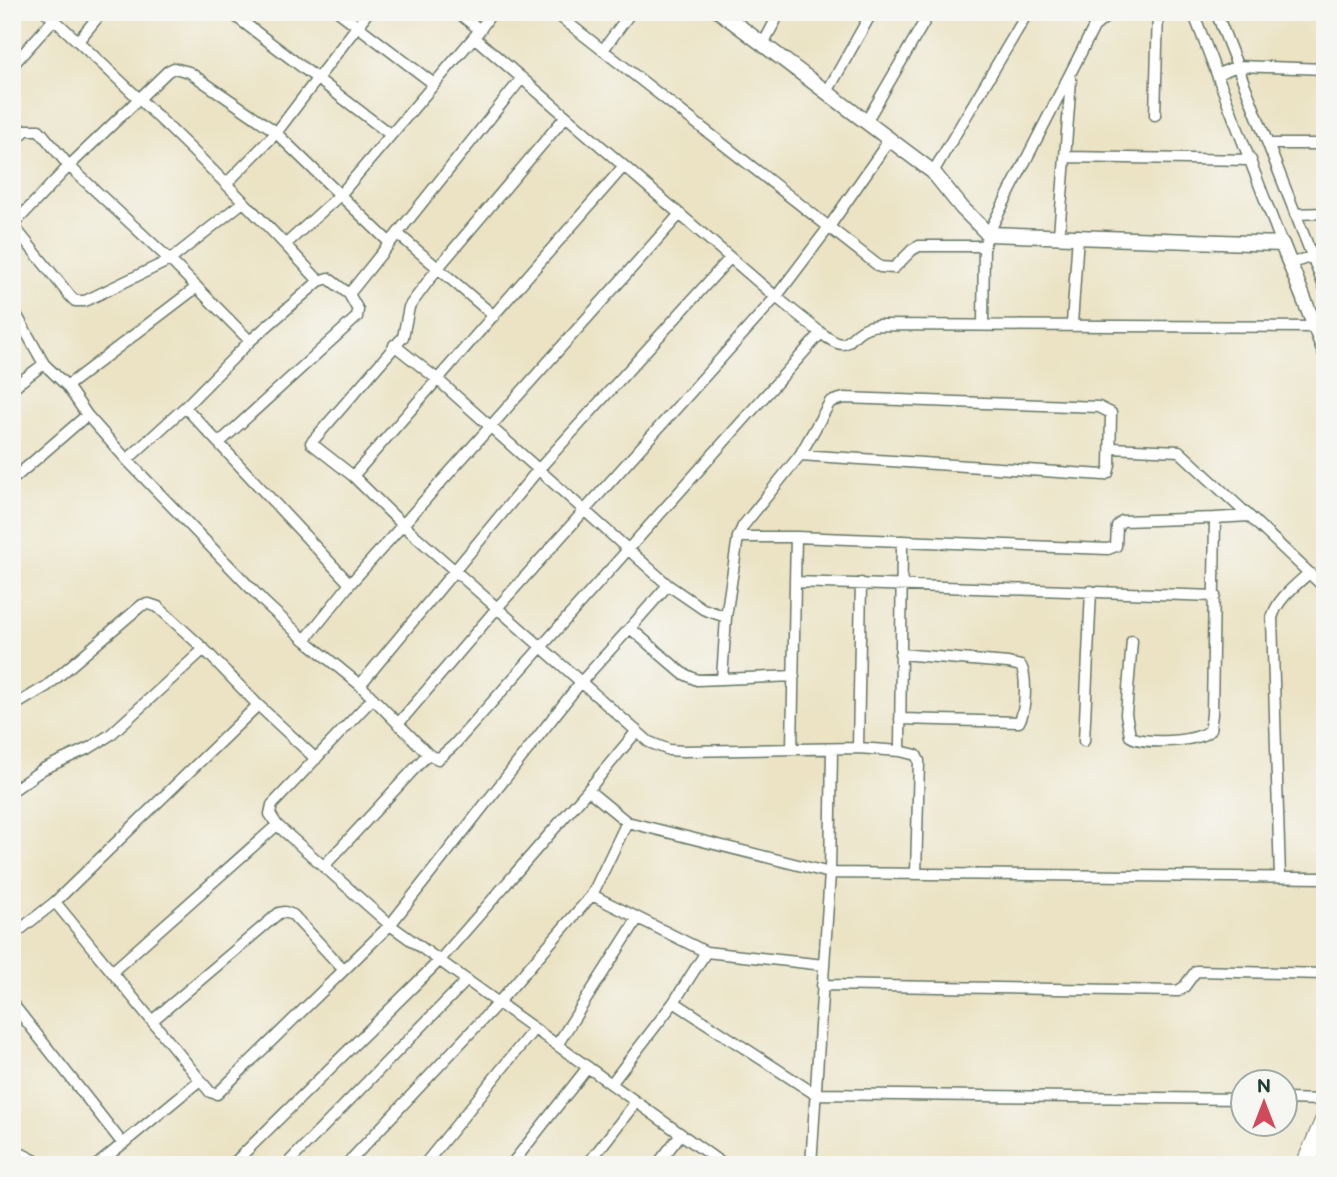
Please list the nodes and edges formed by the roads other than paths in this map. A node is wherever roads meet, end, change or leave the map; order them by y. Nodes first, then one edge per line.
1 (102, 12) edge
2 (230, 12) edge
3 (339, 12) edge
4 (368, 12) edge
5 (457, 12) edge
6 (492, 12) edge
7 (554, 12) edge
8 (631, 12) edge
9 (720, 12) edge
10 (780, 12) edge
11 (872, 12) edge
12 (930, 12) edge
13 (1028, 12) edge
14 (1112, 12) edge
15 (1158, 12) edge
16 (1193, 12) edge
17 (1216, 12) edge
18 (50, 16) edge
19 (357, 26) junction
20 (477, 33) junction
21 (78, 41) junction
22 (763, 44) junction
23 (603, 50) junction
24 (12, 66) edge
25 (1325, 69) edge
26 (1228, 70) junction
27 (1071, 74) junction
28 (522, 78) junction
29 (317, 79) junction
30 (434, 85) junction
31 (827, 92) junction
32 (139, 97) junction
33 (566, 116) junction
34 (1155, 116) dead end
35 (866, 121) junction
36 (276, 133) junction
37 (391, 135) junction
38 (890, 139) junction
39 (12, 144) edge
40 (1268, 144) junction
41 (1325, 145) edge
42 (1065, 157) junction
43 (1251, 160) junction
44 (69, 166) junction
45 (624, 166) junction
46 (933, 172) junction
47 (226, 184) junction
48 (340, 195) junction
49 (243, 202) junction
50 (1325, 213) edge
51 (680, 214) junction
52 (1296, 214) junction
53 (13, 225) edge
54 (829, 227) junction
55 (1059, 235) junction
56 (1078, 235) junction
57 (394, 239) junction
58 (986, 240) junction
59 (286, 244) junction
60 (1282, 244) junction
61 (1312, 256) junction
62 (730, 258) junction
63 (170, 260) junction
64 (1290, 264) junction
65 (437, 269) junction
66 (319, 281) junction
67 (197, 287) junction
68 (1325, 289) edge
69 (349, 294) junction
70 (776, 298) junction
71 (12, 307) edge
72 (494, 316) junction
73 (983, 324) junction
74 (1072, 324) junction
75 (1315, 327) junction
76 (821, 333) junction
77 (250, 341) junction
78 (394, 345) junction
79 (1325, 352) edge
80 (44, 364) junction
81 (438, 379) junction
82 (67, 386) junction
83 (12, 388) edge
84 (185, 407) junction
85 (87, 415) junction
86 (490, 428) junction
87 (219, 443) junction
88 (1111, 448) junction
89 (800, 455) junction
90 (127, 460) junction
91 (538, 470) junction
92 (353, 477) junction
93 (12, 480) edge
94 (584, 511) junction
95 (1249, 516) junction
96 (1215, 517) junction
97 (403, 525) junction
98 (738, 537) junction
99 (796, 537) junction
100 (902, 541) junction
101 (626, 550) junction
102 (455, 571) junction
103 (1309, 573) junction
104 (795, 582) junction
105 (861, 583) junction
106 (350, 584) junction
107 (901, 584) junction
108 (668, 585) junction
109 (1325, 588) edge
110 (1091, 591) junction
111 (1214, 596) junction
112 (497, 608) junction
113 (726, 617) junction
114 (630, 628) junction
115 (305, 640) junction
116 (1132, 641) dead end
117 (542, 647) junction
118 (204, 649) junction
119 (900, 654) junction
120 (794, 676) junction
121 (722, 679) junction
122 (582, 682) junction
123 (360, 685) junction
124 (373, 698) junction
125 (258, 705) junction
126 (12, 706) edge
127 (900, 719) junction
128 (398, 724) junction
129 (638, 731) junction
130 (1084, 741) dead end
131 (832, 748) junction
132 (858, 748) junction
133 (792, 750) junction
134 (900, 751) junction
135 (428, 754) junction
136 (316, 759) junction
137 (588, 790) junction
138 (12, 791) edge
139 (626, 822) junction
140 (277, 825) junction
141 (324, 866) junction
142 (830, 873) junction
143 (916, 874) junction
144 (1280, 877) junction
145 (1325, 878) edge
146 (592, 895) junction
147 (55, 902) junction
148 (638, 918) junction
149 (390, 925) junction
150 (12, 936) edge
151 (706, 952) junction
152 (439, 961) junction
153 (824, 965) junction
154 (344, 970) junction
155 (113, 971) junction
156 (1325, 974) edge
157 (467, 980) junction
158 (822, 985) junction
159 (674, 1002) junction
160 (12, 1003) edge
161 (498, 1003) junction
162 (153, 1020) junction
163 (534, 1029) junction
164 (557, 1045) junction
165 (588, 1067) junction
166 (200, 1080) junction
167 (611, 1084) junction
168 (815, 1094) junction
169 (1228, 1099) edge
170 (1298, 1099) edge
171 (1325, 1100) edge
172 (636, 1102) junction
173 (1325, 1119) edge
174 (681, 1134) junction
175 (123, 1144) junction
176 (12, 1149) edge
177 (720, 1164) edge
178 (39, 1165) edge
179 (97, 1165) edge
180 (232, 1165) edge
181 (286, 1165) edge
182 (346, 1165) edge
183 (424, 1165) edge
184 (511, 1165) edge
185 (587, 1165) edge
186 (657, 1165) edge
187 (811, 1165) edge
188 (1305, 1165) edge

1 - 21 street
2 - 29 street
3 - 19 street
4 - 19 street
5 - 20 street
6 - 20 street
7 - 23 street
8 - 23 street
9 - 22 street
10 - 22 street
11 - 31 street
12 - 35 street
13 - 46 street
14 - 27 street
15 - 34 street
16 - 26 street
17 - 26 street
18 - 21 street
18 - 24 street
19 - 29 street
19 - 30 street
20 - 28 street
20 - 30 street
21 - 32 street
22 - 31 street
23 - 54 street
25 - 26 street
26 - 40 street
26 - 43 street
27 - 42 street
27 - 58 street
28 - 33 street
28 - 57 street
29 - 36 street
29 - 37 street
30 - 37 street
31 - 35 street
32 - 36 street
32 - 44 street
32 - 47 street
33 - 45 street
33 - 65 street
35 - 38 street
36 - 47 street
36 - 48 street
37 - 48 street
38 - 46 street
38 - 54 street
39 - 44 street
40 - 41 street
40 - 52 street
42 - 43 street
42 - 55 street
43 - 60 street
44 - 53 street
44 - 63 street
45 - 51 street
45 - 72 street
46 - 58 street
47 - 49 street
48 - 57 street
48 - 59 street
49 - 59 street
49 - 63 street
50 - 52 street
51 - 62 street
51 - 86 street
52 - 61 street
53 - 63 street
54 - 58 street
54 - 70 street
55 - 56 street
55 - 58 street
56 - 60 street
56 - 74 street
57 - 65 street
57 - 69 street
58 - 73 street
59 - 66 street
60 - 64 street
61 - 64 street
61 - 68 street
62 - 70 street
62 - 91 street
63 - 67 street
64 - 75 street
65 - 72 street
65 - 78 street
66 - 69 street
66 - 77 street
67 - 77 street
67 - 82 street
69 - 87 street
70 - 76 street
70 - 94 street
71 - 80 street
72 - 81 street
73 - 74 street
73 - 76 street
74 - 75 street
75 - 79 street
76 - 101 street
77 - 84 street
78 - 81 street
78 - 92 street
80 - 82 street
80 - 83 street
81 - 86 street
81 - 92 street
82 - 85 street
84 - 87 street
84 - 90 street
85 - 90 street
85 - 93 street
86 - 91 street
86 - 97 street
87 - 106 street
88 - 89 street
88 - 89 street
88 - 95 street
89 - 98 street
90 - 115 street
91 - 94 street
91 - 102 street
92 - 97 street
94 - 101 street
94 - 112 street
95 - 96 street
95 - 103 street
96 - 100 street
96 - 111 street
97 - 102 street
97 - 106 street
98 - 99 street
98 - 113 street
99 - 100 street
99 - 104 street
100 - 107 street
101 - 108 street
101 - 117 street
102 - 112 street
102 - 123 street
103 - 109 street
103 - 144 street
104 - 105 street
104 - 120 street
105 - 107 street
105 - 132 street
106 - 115 street
107 - 110 street
107 - 119 street
108 - 113 street
108 - 114 street
110 - 111 street
110 - 130 street
111 - 116 street
112 - 117 street
112 - 128 street
113 - 121 street
114 - 121 street
114 - 122 street
115 - 123 street
117 - 122 street
117 - 135 street
118 - 125 street
118 - 126 street
118 - 138 street
119 - 127 street
119 - 127 street
120 - 121 street
120 - 133 street
122 - 129 street
122 - 149 street
123 - 124 street
124 - 128 street
124 - 136 street
125 - 136 street
125 - 147 street
127 - 134 street
128 - 135 street
129 - 133 street
129 - 137 street
131 - 132 street
131 - 133 street
131 - 142 street
132 - 134 street
134 - 143 street
135 - 141 street
136 - 140 street
137 - 139 street
137 - 152 street
139 - 142 street
139 - 146 street
140 - 141 street
140 - 155 street
141 - 149 street
142 - 143 street
142 - 153 street
143 - 144 street
144 - 145 street
146 - 148 street
146 - 161 street
147 - 150 street
147 - 155 street
148 - 151 street
148 - 164 street
149 - 152 street
149 - 154 street
151 - 153 street
151 - 159 street
152 - 157 street
152 - 180 street
153 - 158 street
154 - 162 street
154 - 166 street
155 - 162 street
156 - 158 street
157 - 161 street
157 - 181 street
158 - 168 street
159 - 167 street
159 - 168 street
160 - 175 street
161 - 163 street
161 - 182 street
162 - 166 street
163 - 164 street
163 - 183 street
164 - 165 street
165 - 167 street
165 - 184 street
166 - 175 street
167 - 172 street
168 - 169 street
168 - 187 street
170 - 171 street
172 - 174 street
172 - 185 street
173 - 188 main road
174 - 177 street
174 - 186 street
175 - 179 street
176 - 178 street

